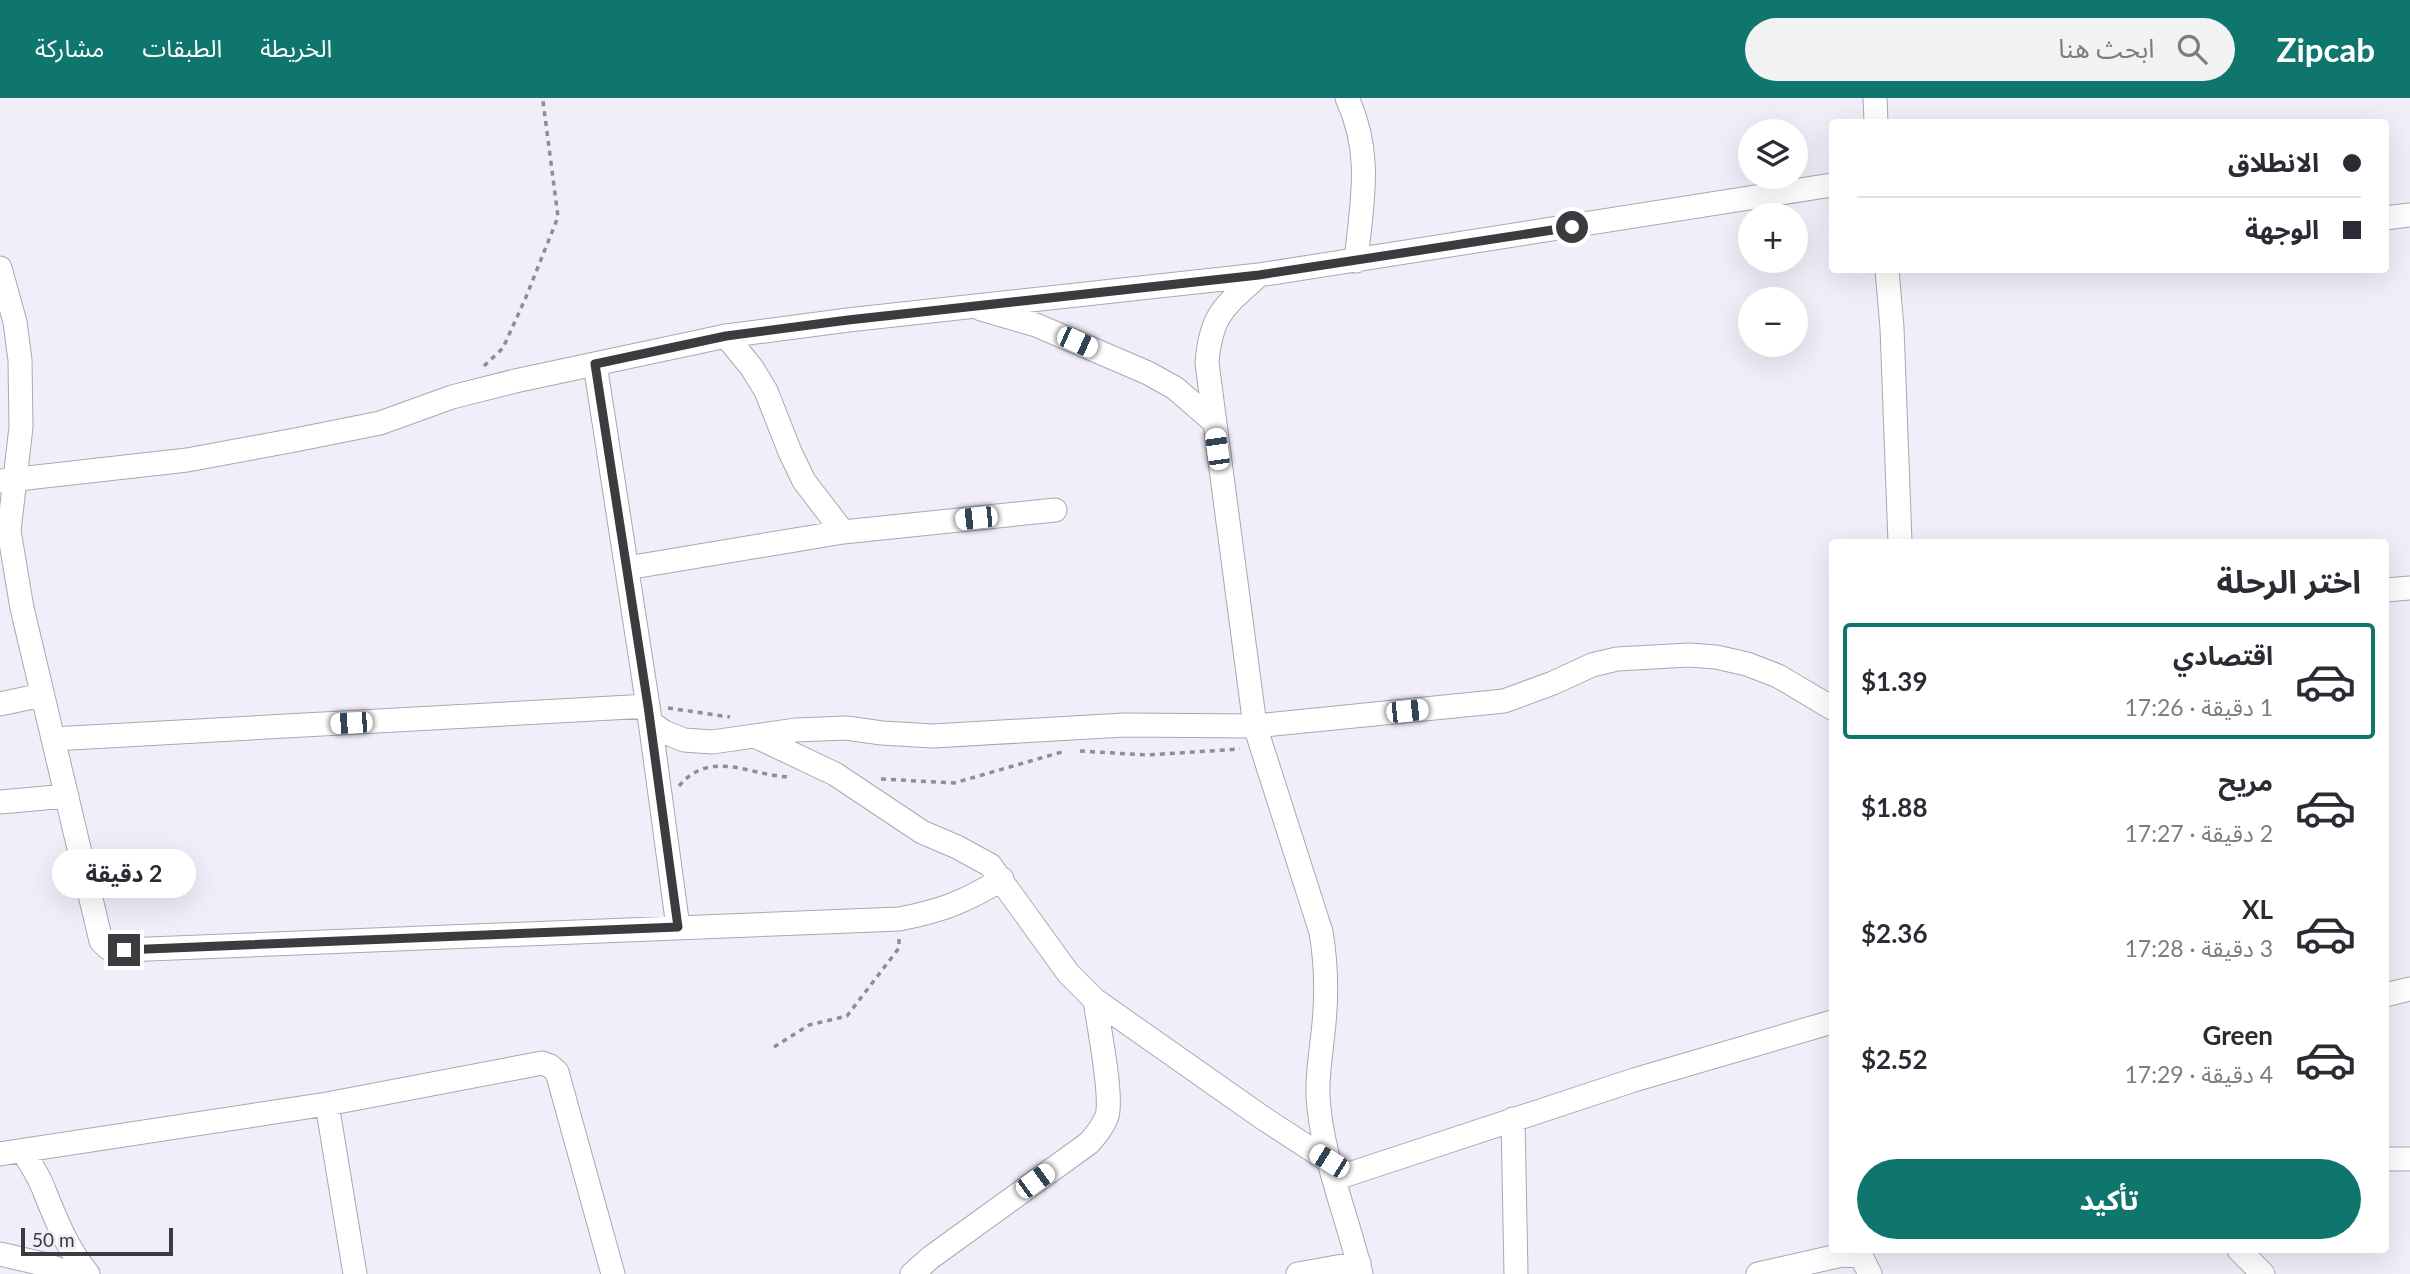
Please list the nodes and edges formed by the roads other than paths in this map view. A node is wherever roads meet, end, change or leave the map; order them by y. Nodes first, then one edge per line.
1 (1347, 98) edge
2 (1875, 98) edge
3 (1876, 119) edge
4 (1829, 185) edge
5 (2410, 215) edge
6 (2389, 218) edge
7 (1356, 261) junction
8 (0, 268) edge
9 (1887, 273) edge
10 (1259, 275) junction
11 (971, 306) junction
12 (726, 336) junction
13 (595, 364) junction
14 (1213, 421) junction
15 (8, 480) edge
16 (1055, 510) dead end
17 (843, 532) junction
18 (1900, 539) edge
19 (627, 568) junction
20 (2410, 587) edge
21 (2389, 590) edge
22 (42, 695) junction
23 (0, 704) edge
24 (1829, 706) edge
25 (649, 714) junction
26 (1255, 726) junction
27 (757, 737) junction
28 (53, 739) junction
29 (67, 796) junction
30 (0, 802) edge
31 (1002, 879) junction
32 (678, 927) junction
33 (2410, 989) edge
34 (2389, 994) edge
35 (1095, 1000) junction
36 (1829, 1023) edge
37 (327, 1104) junction
38 (1513, 1119) junction
39 (11, 1152) edge
40 (2389, 1159) edge
41 (2410, 1159) edge
42 (1331, 1170) junction
43 (0, 1254) edge
44 (1360, 1269) edge
45 (70, 1274) edge
46 (88, 1274) edge
47 (355, 1274) edge
48 (612, 1274) edge
49 (912, 1274) edge
50 (1298, 1274) edge
51 (1516, 1274) edge
52 (1758, 1274) edge
53 (1870, 1274) edge

1 - 7 street
2 - 3 street
4 - 7 street
5 - 6 street
7 - 10 street
8 - 15 street
9 - 18 street
10 - 11 street
10 - 14 street
11 - 12 street
11 - 14 street
12 - 13 street
12 - 17 street
13 - 15 street
13 - 19 street
14 - 26 street
15 - 22 street
16 - 17 street
17 - 19 street
19 - 25 street
20 - 21 street
22 - 23 street
22 - 28 street
24 - 26 street
25 - 27 street
25 - 28 street
25 - 32 street
26 - 27 street
26 - 42 street
27 - 31 street
28 - 29 street
29 - 30 street
29 - 32 street
31 - 32 street
31 - 35 street
33 - 34 street
35 - 42 street
35 - 49 street
36 - 38 street
37 - 39 street
37 - 47 street
37 - 48 street
38 - 42 street
38 - 51 street
39 - 46 street
40 - 41 street
42 - 44 street
43 - 45 street
44 - 50 street
52 - 53 street

